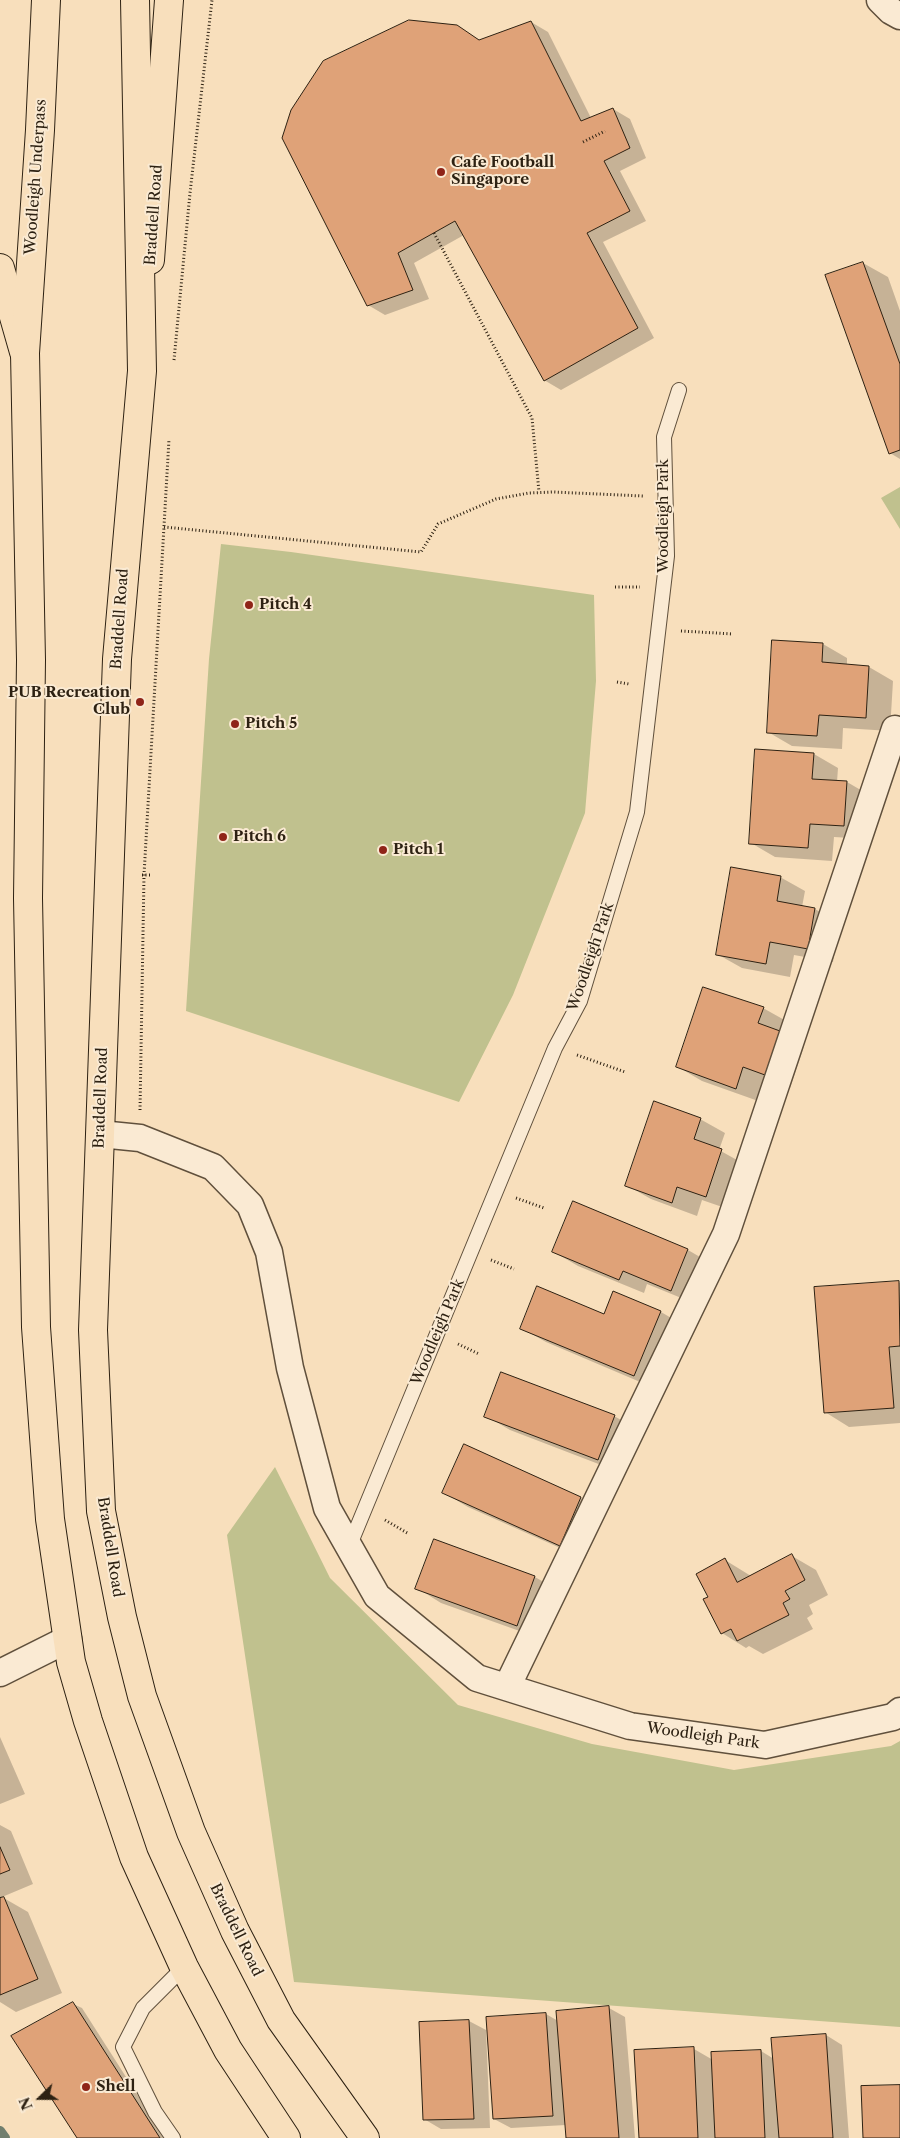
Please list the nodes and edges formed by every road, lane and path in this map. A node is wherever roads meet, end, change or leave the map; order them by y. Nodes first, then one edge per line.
1 (46, 0) edge
2 (135, 0) edge
3 (169, 0) edge
4 (212, 0) edge
5 (880, 0) edge
6 (900, 16) edge
7 (604, 131) dead end
8 (583, 142) dead end
9 (434, 233) dead end
10 (0, 268) edge
11 (25, 353) junction
12 (174, 365) dead end
13 (142, 371) junction
14 (679, 390) dead end
15 (169, 432) dead end
16 (539, 492) junction
17 (666, 498) junction
18 (164, 527) junction
19 (658, 629) junction
20 (733, 634) dead end
21 (895, 728) dead end
22 (144, 875) junction
23 (150, 875) dead end
24 (555, 1048) junction
25 (625, 1072) dead end
26 (100, 1134) junction
27 (140, 1138) junction
28 (497, 1191) junction
29 (544, 1208) dead end
30 (348, 1547) junction
31 (68, 1639) junction
32 (0, 1673) edge
33 (507, 1688) junction
34 (900, 1711) edge
35 (184, 1967) junction
36 (173, 2138) edge
37 (286, 2138) edge
38 (365, 2138) edge

1 - 11 main road, Woodleigh Underpass
2 - 13 main road
3 - 13 main road, Braddell Road
4 - 12 path
5 - 6 street
7 - 8 path
9 - 16 path
10 - 11 main road
11 - 31 main road
13 - 26 main road, Braddell Road
14 - 17 lane, Woodleigh Park
15 - 18 path
16 - 17 path
16 - 18 path
17 - 19 lane, Woodleigh Park
18 - 22 path
19 - 20 path
19 - 24 lane, Woodleigh Park
21 - 33 street
22 - 23 path
22 - 27 path
24 - 25 path
24 - 28 lane, Woodleigh Park
26 - 27 street, Woodleigh Park
26 - 38 main road, Braddell Road
27 - 30 street, Woodleigh Park
28 - 29 path
28 - 30 lane, Woodleigh Park
30 - 33 street, Woodleigh Park
31 - 32 street
31 - 35 main road
33 - 34 street, Woodleigh Park
35 - 36 lane
35 - 37 main road

